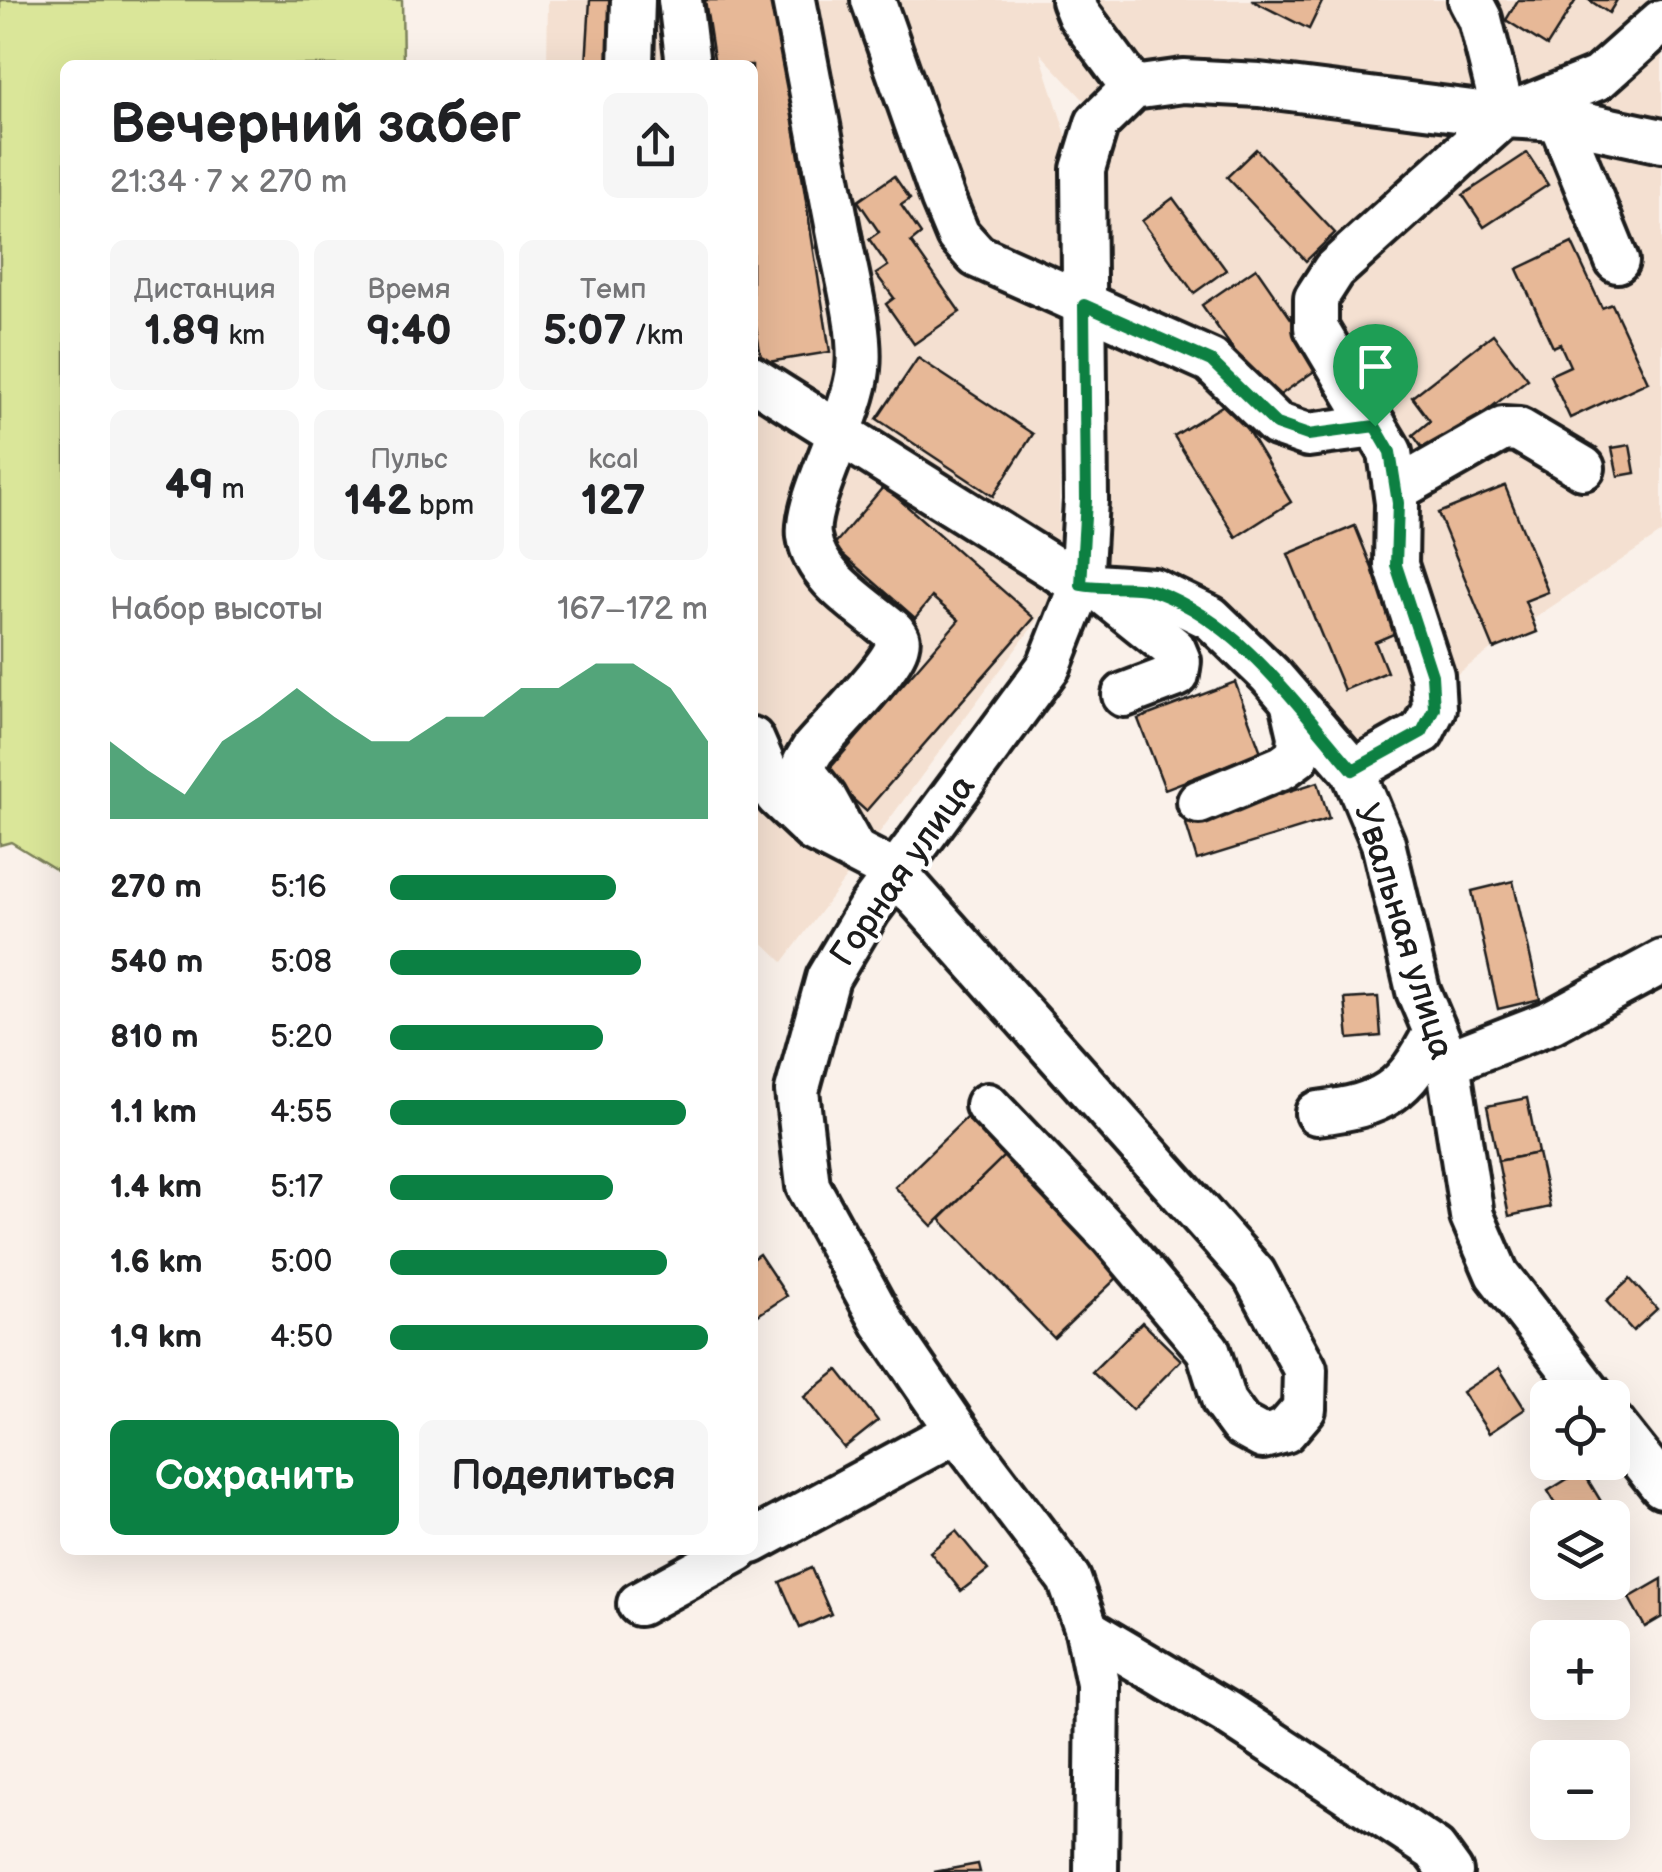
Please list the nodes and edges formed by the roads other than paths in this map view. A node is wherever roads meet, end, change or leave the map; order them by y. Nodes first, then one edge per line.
1 (634, 0) edge
2 (680, 0) edge
3 (794, 0) edge
4 (873, 0) edge
5 (1074, 0) edge
6 (1470, 0) edge
7 (1662, 21) edge
8 (631, 60) edge
9 (687, 60) edge
10 (1133, 88) junction
11 (1504, 116) junction
12 (1559, 119) junction
13 (1662, 141) edge
14 (1617, 261) dead end
15 (1084, 305) junction
16 (758, 382) edge
17 (1375, 426) junction
18 (841, 435) junction
19 (1583, 468) dead end
20 (1396, 490) junction
21 (1089, 587) junction
22 (1124, 694) dead end
23 (1292, 700) junction
24 (758, 753) edge
25 (1353, 770) junction
26 (1199, 802) dead end
27 (854, 852) junction
28 (896, 872) junction
29 (1662, 962) edge
30 (1441, 1047) junction
31 (987, 1105) dead end
32 (1318, 1113) dead end
33 (1579, 1380) edge
34 (957, 1431) junction
35 (1630, 1446) edge
36 (1662, 1486) edge
37 (758, 1539) edge
38 (729, 1555) edge
39 (639, 1604) dead end
40 (1087, 1630) junction
41 (1096, 1872) edge
42 (1450, 1872) edge

1 - 8 street
2 - 9 street
3 - 18 street
4 - 15 street
5 - 10 street
6 - 11 street
7 - 11 street
10 - 11 street
10 - 15 street, Горная улица
11 - 12 street
11 - 17 street
12 - 13 street
12 - 14 street
15 - 17 street
15 - 21 street, Горная улица
16 - 18 street
17 - 20 street
18 - 21 street
18 - 27 street
19 - 20 street
20 - 25 street
21 - 22 street
21 - 23 street, Увальная улица
21 - 28 street, Горная улица
23 - 25 street, Увальная улица
23 - 26 street
24 - 27 street
25 - 30 street, Увальная улица
27 - 28 street
28 - 31 street
28 - 34 street, Горная улица
29 - 30 street
30 - 32 street
30 - 33 street, Увальная улица
34 - 37 street
34 - 40 street, Горная улица
35 - 36 street
38 - 39 street
40 - 41 street, Горная улица
40 - 42 street

